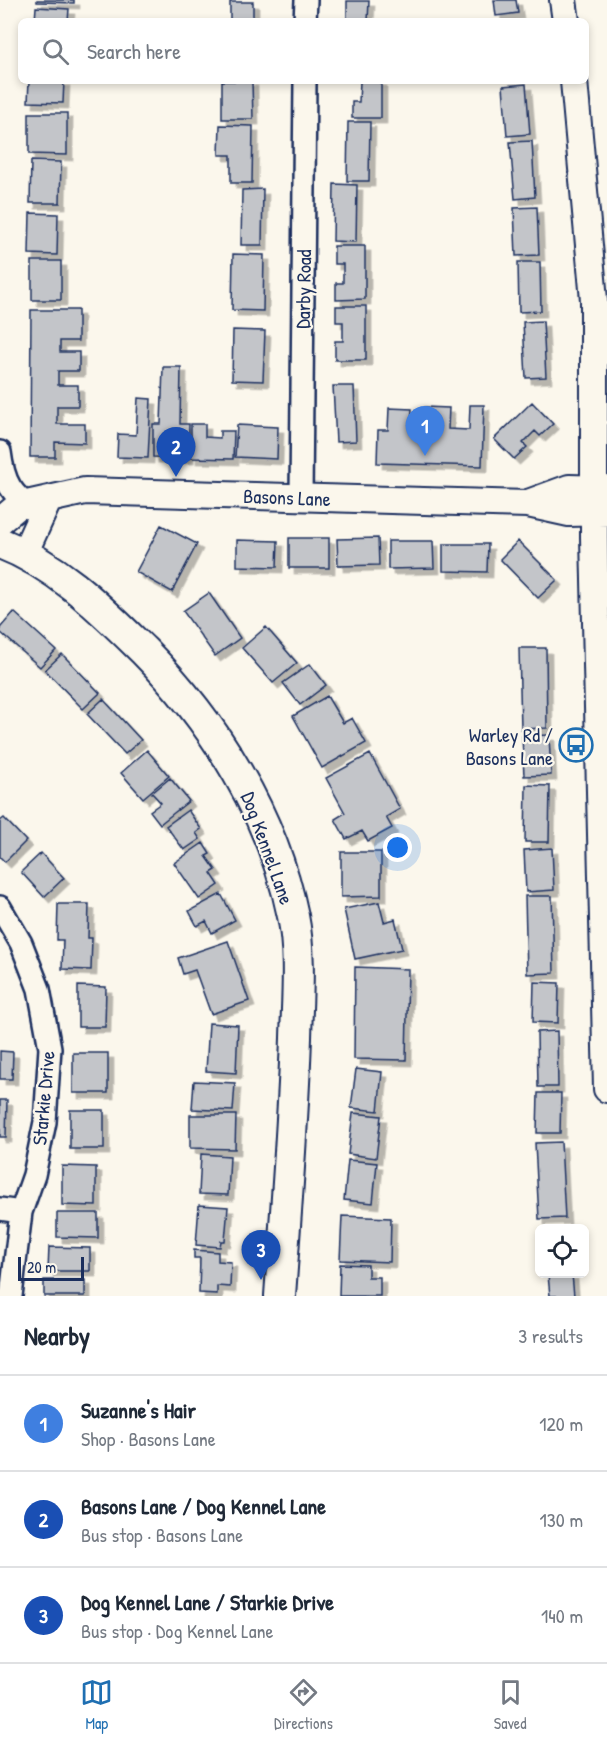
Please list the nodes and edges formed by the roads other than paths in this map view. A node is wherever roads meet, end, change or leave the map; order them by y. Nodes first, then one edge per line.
1 (306, 0) edge
2 (563, 0) edge
3 (305, 18) edge
4 (566, 18) edge
5 (305, 84) edge
6 (574, 84) edge
7 (0, 452) edge
8 (301, 497) junction
9 (601, 501) edge
10 (38, 508) junction
11 (0, 521) edge
12 (12, 549) edge
13 (0, 907) edge
14 (607, 1089) edge
15 (0, 1209) edge
16 (21, 1212) junction
17 (10, 1296) edge
18 (280, 1296) edge

1 - 3 street
2 - 4 street
5 - 8 street, Darby Road
6 - 9 street
7 - 10 street
8 - 9 street, Basons Lane
8 - 10 street, Basons Lane
9 - 14 street
10 - 11 street, Basons Lane
10 - 12 street
12 - 18 main road, Dog Kennel Lane
13 - 16 street, Starkie Drive
15 - 16 street
16 - 17 street, Starkie Drive

